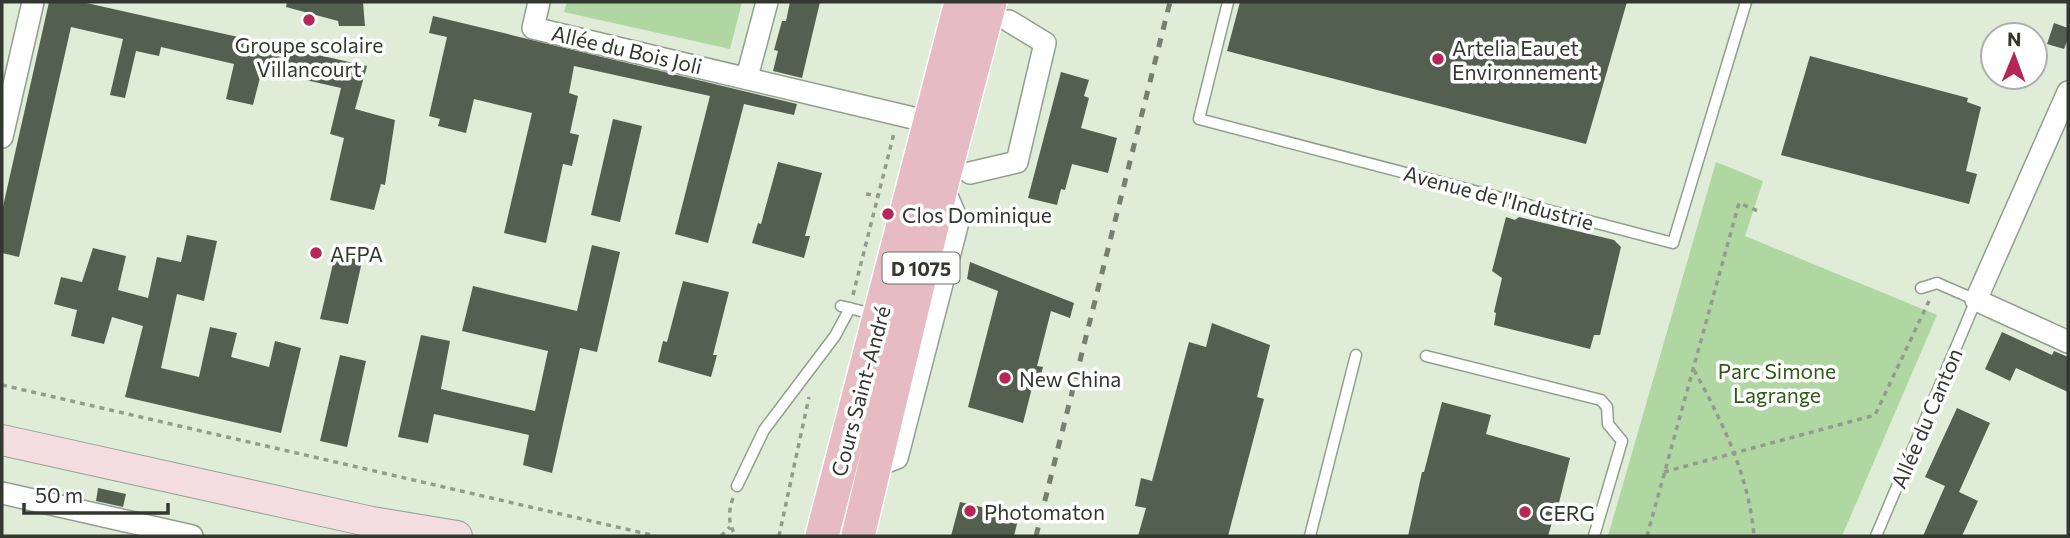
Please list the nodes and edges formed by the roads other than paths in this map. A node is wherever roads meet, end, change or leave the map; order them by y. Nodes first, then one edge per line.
1 (33, 2) edge
2 (539, 2) edge
3 (767, 2) edge
4 (961, 2) edge
5 (1228, 2) edge
6 (1746, 2) edge
7 (999, 11) edge
8 (747, 77) junction
9 (2068, 92) edge
10 (930, 122) junction
11 (2, 137) edge
12 (956, 179) junction
13 (1922, 288) dead end
14 (1976, 300) junction
15 (857, 310) junction
16 (2068, 342) edge
17 (1356, 355) dead end
18 (1426, 356) dead end
19 (2, 440) edge
20 (737, 486) road end
21 (2, 493) edge
22 (372, 522) junction
23 (192, 536) edge
24 (423, 536) edge
25 (457, 536) edge
26 (822, 536) edge
27 (858, 536) edge
28 (1310, 536) edge
29 (1594, 536) edge
30 (1876, 536) edge

1 - 11 street
2 - 8 street, Allée du Bois Joli
3 - 8 street
4 - 10 main road, Cours Saint-André / D 1075
5 - 6 lane, Avenue de l'Industrie
7 - 12 main road, Cours Saint-André / D 1075
7 - 12 street, Cours Saint-André
8 - 10 street, Allée du Bois Joli
9 - 14 street
10 - 15 main road, Cours Saint-André / D 1075
12 - 27 main road, Cours Saint-André / D 1075
13 - 14 lane
14 - 16 street
14 - 30 lane, Allée du Canton
15 - 20 lane
15 - 26 main road, Cours Saint-André / D 1075
17 - 28 lane
18 - 29 lane
19 - 22 main road
21 - 23 street
22 - 24 main road
22 - 25 main road

